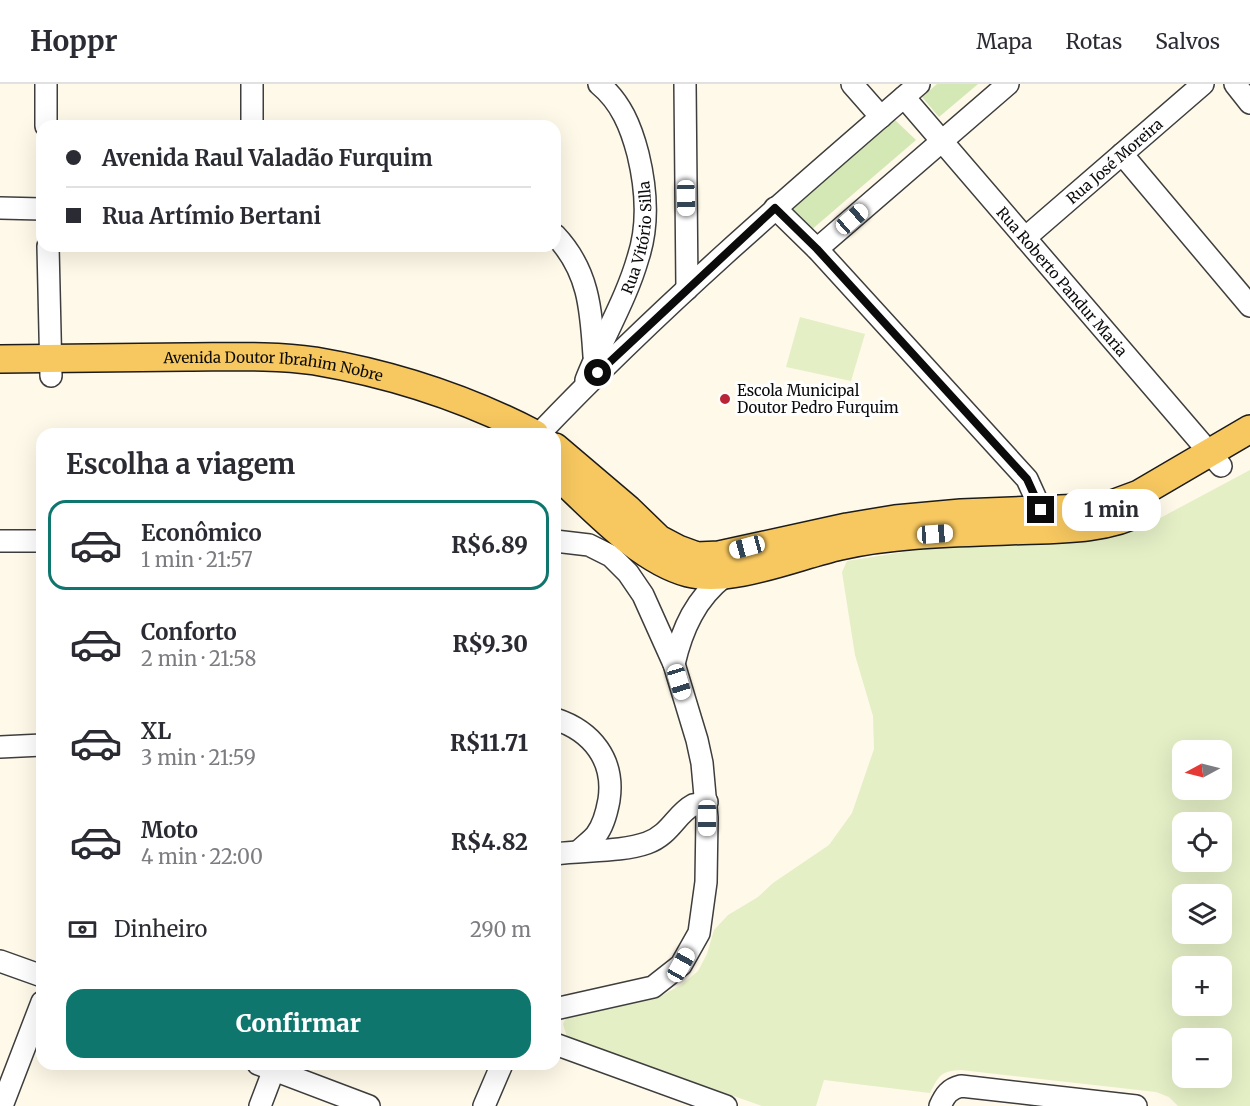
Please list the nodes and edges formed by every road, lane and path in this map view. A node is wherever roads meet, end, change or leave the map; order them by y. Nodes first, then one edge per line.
1 (46, 84) edge
2 (252, 84) edge
3 (599, 84) edge
4 (685, 84) edge
5 (852, 84) edge
6 (1008, 84) edge
7 (1203, 84) edge
8 (1235, 84) edge
9 (911, 90) edge
10 (1250, 103) edge
11 (881, 117) junction
12 (46, 120) edge
13 (252, 120) edge
14 (942, 141) junction
15 (1122, 154) junction
16 (0, 208) edge
17 (775, 208) junction
18 (36, 209) edge
19 (1025, 238) junction
20 (561, 242) edge
21 (817, 249) junction
22 (48, 252) edge
23 (579, 266) junction
24 (687, 289) junction
25 (1250, 306) edge
26 (617, 310) junction
27 (0, 359) edge
28 (594, 360) junction
29 (51, 367) junction
30 (0, 377) edge
31 (582, 388) junction
32 (480, 428) edge
33 (525, 428) edge
34 (543, 428) edge
35 (1250, 429) edge
36 (1250, 448) edge
37 (561, 452) edge
38 (1215, 459) junction
39 (561, 480) edge
40 (1041, 510) junction
41 (0, 541) edge
42 (36, 541) edge
43 (561, 542) edge
44 (616, 544) junction
45 (672, 557) junction
46 (731, 567) junction
47 (674, 664) junction
48 (561, 722) edge
49 (36, 745) edge
50 (0, 747) edge
51 (707, 802) junction
52 (579, 851) junction
53 (561, 853) edge
54 (0, 961) edge
55 (36, 974) edge
56 (561, 1008) edge
57 (36, 1018) edge
58 (561, 1046) edge
59 (269, 1070) edge
60 (280, 1070) edge
61 (499, 1070) edge
62 (946, 1097) edge
63 (2, 1106) edge
64 (261, 1106) edge
65 (369, 1106) edge
66 (484, 1106) edge
67 (726, 1106) edge
68 (1136, 1106) edge

1 - 12 street
2 - 13 street
3 - 26 street, Rua Vitório Silla
4 - 24 street
5 - 11 street
6 - 14 street
7 - 15 street, Rua José Moreira
8 - 10 street
9 - 11 street
9 - 14 street, Rua Roberto Pandur Maria
11 - 17 street
14 - 19 street, Rua Roberto Pandur Maria
14 - 21 street
15 - 19 street, Rua José Moreira
15 - 25 street
16 - 18 street
17 - 21 street
17 - 24 street
19 - 38 street, Rua Roberto Pandur Maria
20 - 23 street
21 - 40 street
22 - 29 street
23 - 26 street
23 - 28 street
24 - 31 street
26 - 28 street, Rua Vitório Silla
27 - 29 main road, Avenida Doutor Ibrahim Nobre
28 - 31 street, Rua Vitório Silla
29 - 30 main road, Avenida Doutor Ibrahim Nobre
29 - 32 main road, Avenida Doutor Ibrahim Nobre
29 - 33 main road, Avenida Doutor Ibrahim Nobre
31 - 34 street
35 - 38 main road
36 - 38 main road
37 - 45 main road
38 - 40 main road
38 - 46 main road
39 - 44 main road
40 - 46 main road
41 - 42 street
43 - 44 street
44 - 45 main road
44 - 47 street
45 - 46 main road
46 - 47 street
47 - 51 street
48 - 52 street
49 - 50 street
51 - 52 street
51 - 56 street
52 - 53 street
54 - 55 street
57 - 63 street
58 - 67 street
59 - 64 street
60 - 65 street
61 - 66 street
62 - 68 street

